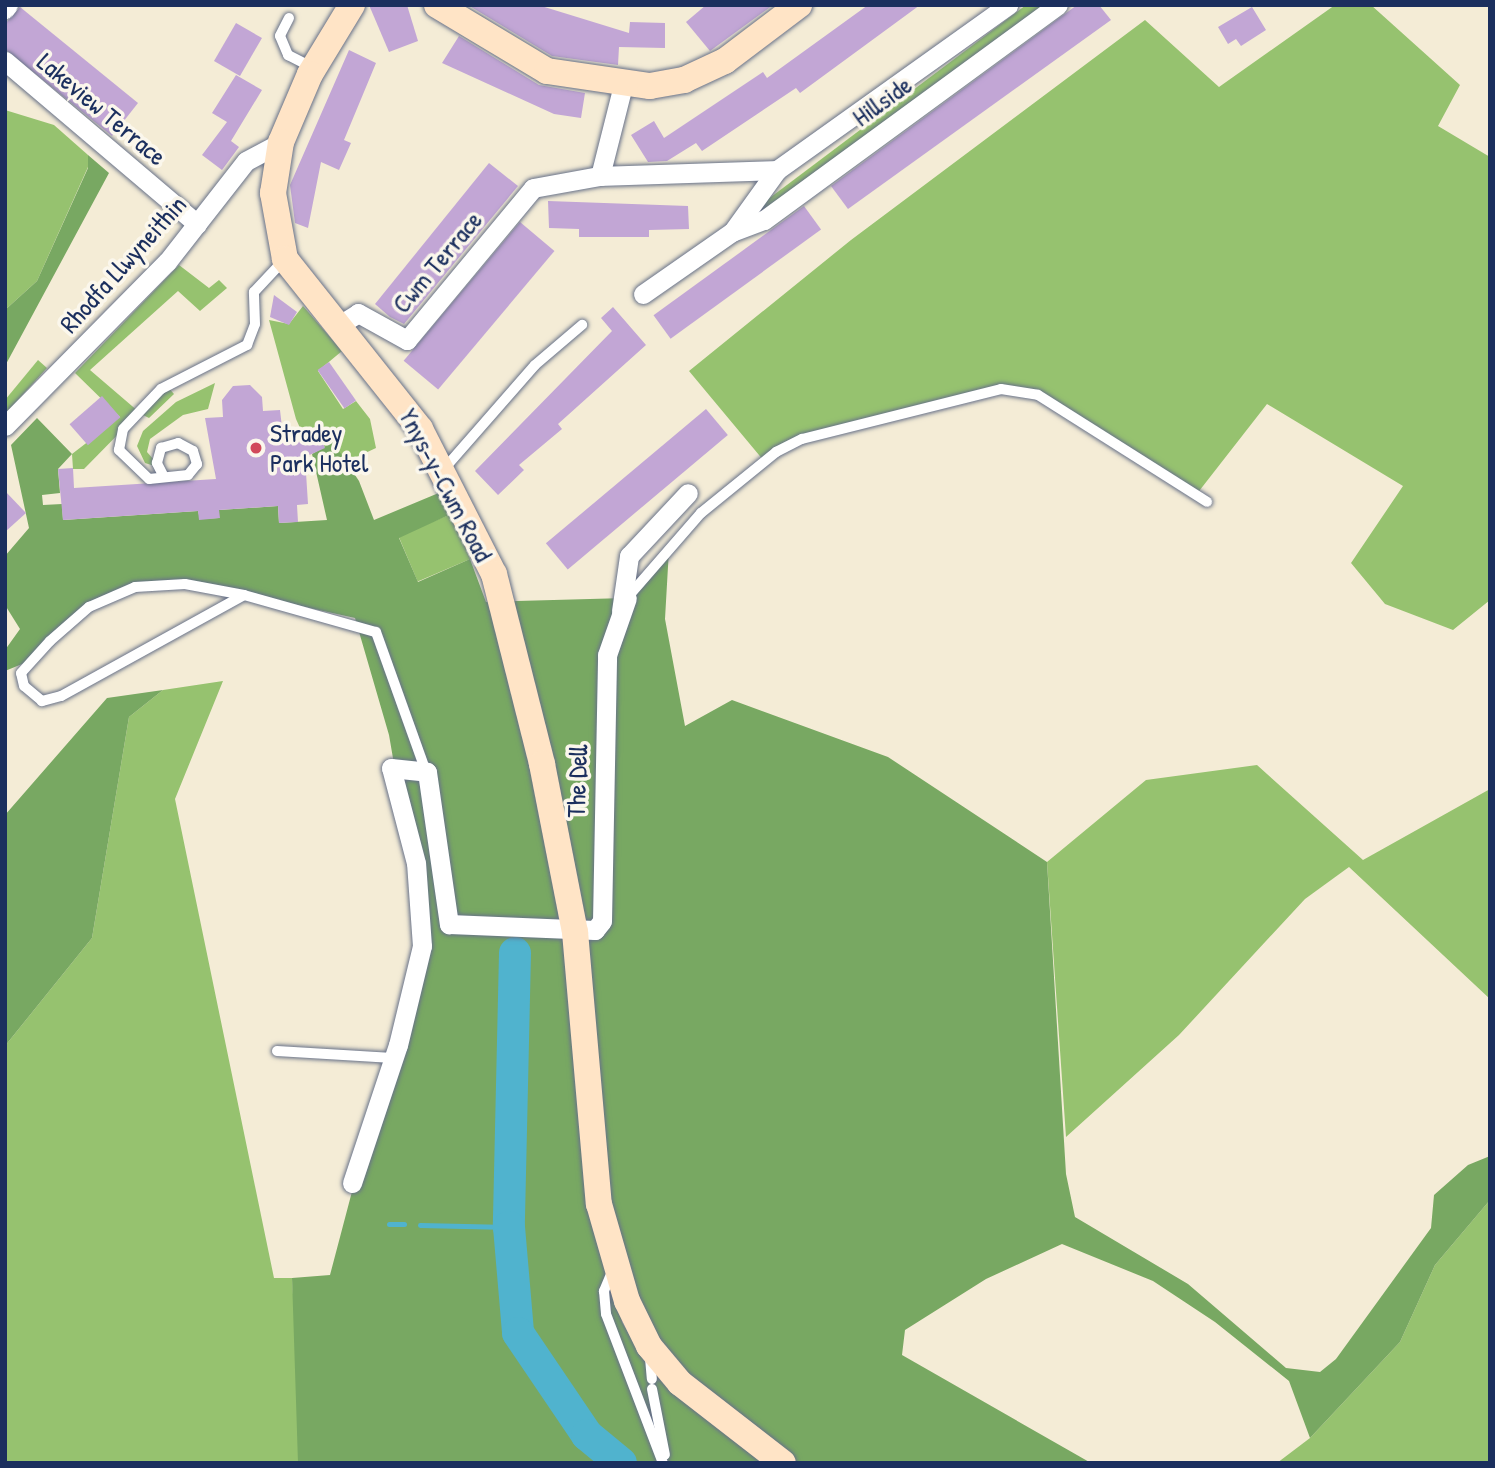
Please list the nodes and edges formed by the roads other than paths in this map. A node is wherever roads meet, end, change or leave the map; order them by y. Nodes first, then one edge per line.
1 (352, 5) edge
2 (437, 5) edge
3 (799, 5) edge
4 (1009, 5) edge
5 (1058, 5) edge
6 (289, 18) dead end
7 (314, 68) junction
8 (13, 72) edge
9 (623, 85) junction
10 (281, 142) junction
11 (777, 170) junction
12 (600, 177) junction
13 (197, 224) junction
14 (732, 232) junction
15 (285, 259) junction
16 (642, 294) dead end
17 (582, 325) dead end
18 (337, 327) junction
19 (5, 426) edge
20 (444, 469) junction
21 (164, 477) dead end
22 (688, 493) dead end
23 (1207, 502) dead end
24 (244, 595) junction
25 (624, 606) junction
26 (426, 772) junction
27 (575, 932) junction
28 (277, 1051) dead end
29 (393, 1058) junction
30 (352, 1183) dead end
31 (614, 1268) junction
32 (649, 1346) junction
33 (664, 1463) edge
34 (783, 1463) edge

1 - 7 main road, Ynys-y-Cwm Road
2 - 9 main road
3 - 9 main road
4 - 11 street, Hillside
5 - 14 street, Hillside
6 - 7 lane
7 - 10 main road, Ynys-y-Cwm Road
8 - 13 street, Lakeview Terrace
9 - 12 street
10 - 13 street, Rhodfa Llwyneithin
10 - 15 main road, Ynys-y-Cwm Road
11 - 12 street
11 - 14 street, Hillside
12 - 18 street, Cwm Terrace
13 - 19 street, Rhodfa Llwyneithin
14 - 16 street, Hillside
15 - 18 main road, Ynys-y-Cwm Road
15 - 21 lane
17 - 20 lane
18 - 20 main road, Ynys-y-Cwm Road
20 - 27 main road, Ynys-y-Cwm Road
22 - 25 street, The Dell
23 - 25 lane
24 - 24 lane
24 - 26 lane
25 - 27 street, The Dell
26 - 27 street
26 - 29 street
27 - 31 main road, Ynys-y-Cwm Road
28 - 29 lane
29 - 30 street
31 - 32 main road, Ynys-y-Cwm Road
31 - 33 lane
32 - 33 lane
32 - 34 main road, Ynys-y-Cwm Road

